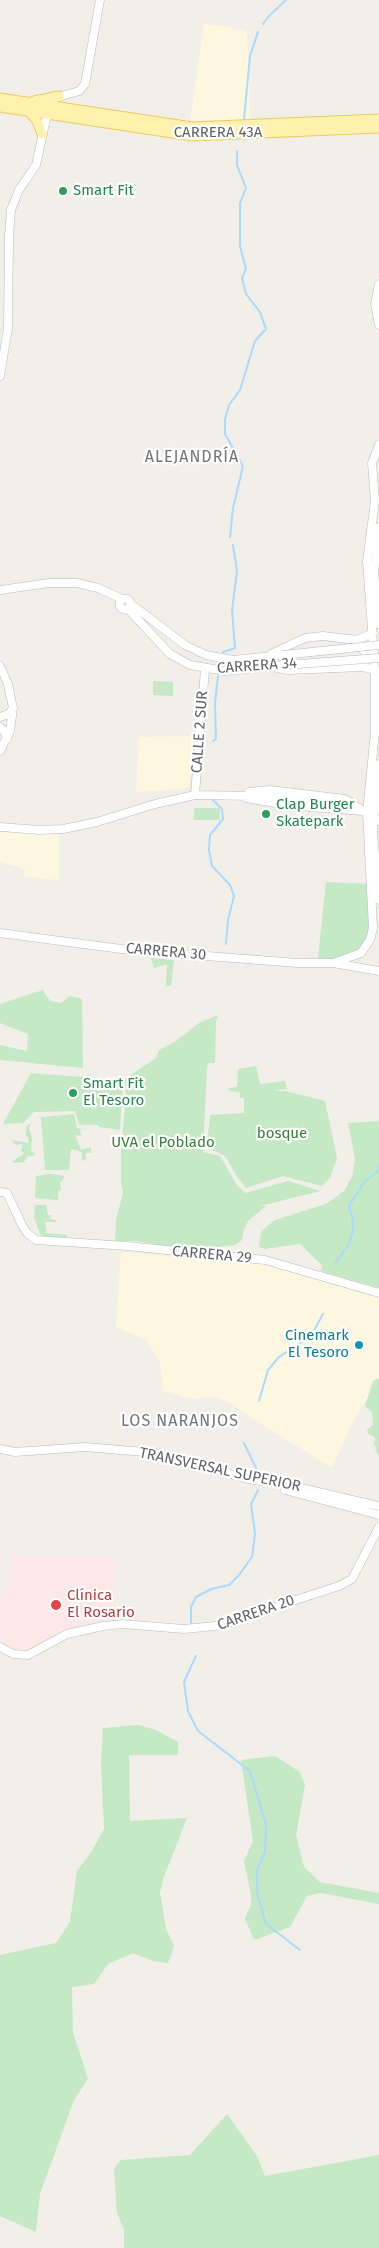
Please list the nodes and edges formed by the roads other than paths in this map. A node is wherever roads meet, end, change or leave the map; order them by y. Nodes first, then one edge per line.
1 (100, 0) edge
2 (59, 96) junction
3 (0, 98) edge
4 (30, 106) junction
5 (0, 107) edge
6 (48, 109) junction
7 (379, 119) edge
8 (379, 128) edge
9 (42, 134) junction
10 (379, 284) edge
11 (377, 307) edge
12 (379, 326) edge
13 (0, 376) edge
14 (379, 445) edge
15 (372, 462) junction
16 (379, 472) edge
17 (379, 527) edge
18 (0, 590) edge
19 (129, 606) junction
20 (379, 623) edge
21 (373, 633) junction
22 (356, 640) junction
23 (379, 645) edge
24 (267, 656) junction
25 (379, 658) edge
26 (0, 666) edge
27 (363, 666) junction
28 (268, 667) junction
29 (205, 669) junction
30 (375, 670) junction
31 (13, 708) junction
32 (0, 716) edge
33 (0, 727) edge
34 (7, 739) junction
35 (0, 751) edge
36 (379, 764) edge
37 (239, 795) junction
38 (195, 796) junction
39 (325, 802) tunnel mouth
40 (373, 816) edge
41 (0, 821) edge
42 (0, 827) edge
43 (72, 827) junction
44 (378, 889) edge
45 (379, 900) edge
46 (376, 931) edge
47 (0, 933) edge
48 (361, 953) junction
49 (333, 963) junction
50 (363, 967) junction
51 (379, 971) edge
52 (3, 1193) edge
53 (379, 1292) edge
54 (0, 1449) edge
55 (250, 1479) junction
56 (379, 1506) edge
57 (379, 1515) edge
58 (379, 1526) edge
59 (0, 1647) edge

1 - 2 street
2 - 4 main road
2 - 6 street
3 - 4 main road, CARRERA 43A
4 - 5 main road, CARRERA 43A
4 - 6 main road, CARRERA 43A
4 - 9 main road
6 - 7 main road, CARRERA 43A
6 - 8 main road, CARRERA 43A
6 - 9 street
9 - 13 street
10 - 11 street
11 - 12 street
14 - 15 street
15 - 16 street
15 - 21 street
17 - 20 street
18 - 19 street
19 - 24 street, CARRERA 34
19 - 29 street, CARRERA 34
21 - 22 street
21 - 30 street
22 - 24 street
22 - 27 street
23 - 24 street, CARRERA 34, bridge
25 - 28 street, CARRERA 34, bridge
26 - 31 street
27 - 28 street
27 - 30 street
28 - 29 street, CARRERA 34
29 - 38 street, CALLE 2 SUR
30 - 40 street
31 - 32 street
31 - 34 street
33 - 34 street
34 - 35 street
36 - 40 street
37 - 38 street
37 - 39 street
37 - 40 street
37 - 40 street
38 - 43 street
40 - 44 street
40 - 46 street
41 - 43 street
42 - 43 street
44 - 45 street
46 - 48 street
47 - 49 street, CARRERA 30
48 - 49 street, CARRERA 30
48 - 50 street
49 - 50 street, CARRERA 30
50 - 51 street, CARRERA 30
52 - 53 street, CARRERA 29
54 - 55 street, TRANSVERSAL SUPERIOR
55 - 56 street, TRANSVERSAL SUPERIOR
55 - 57 street
58 - 59 street, CARRERA 20

